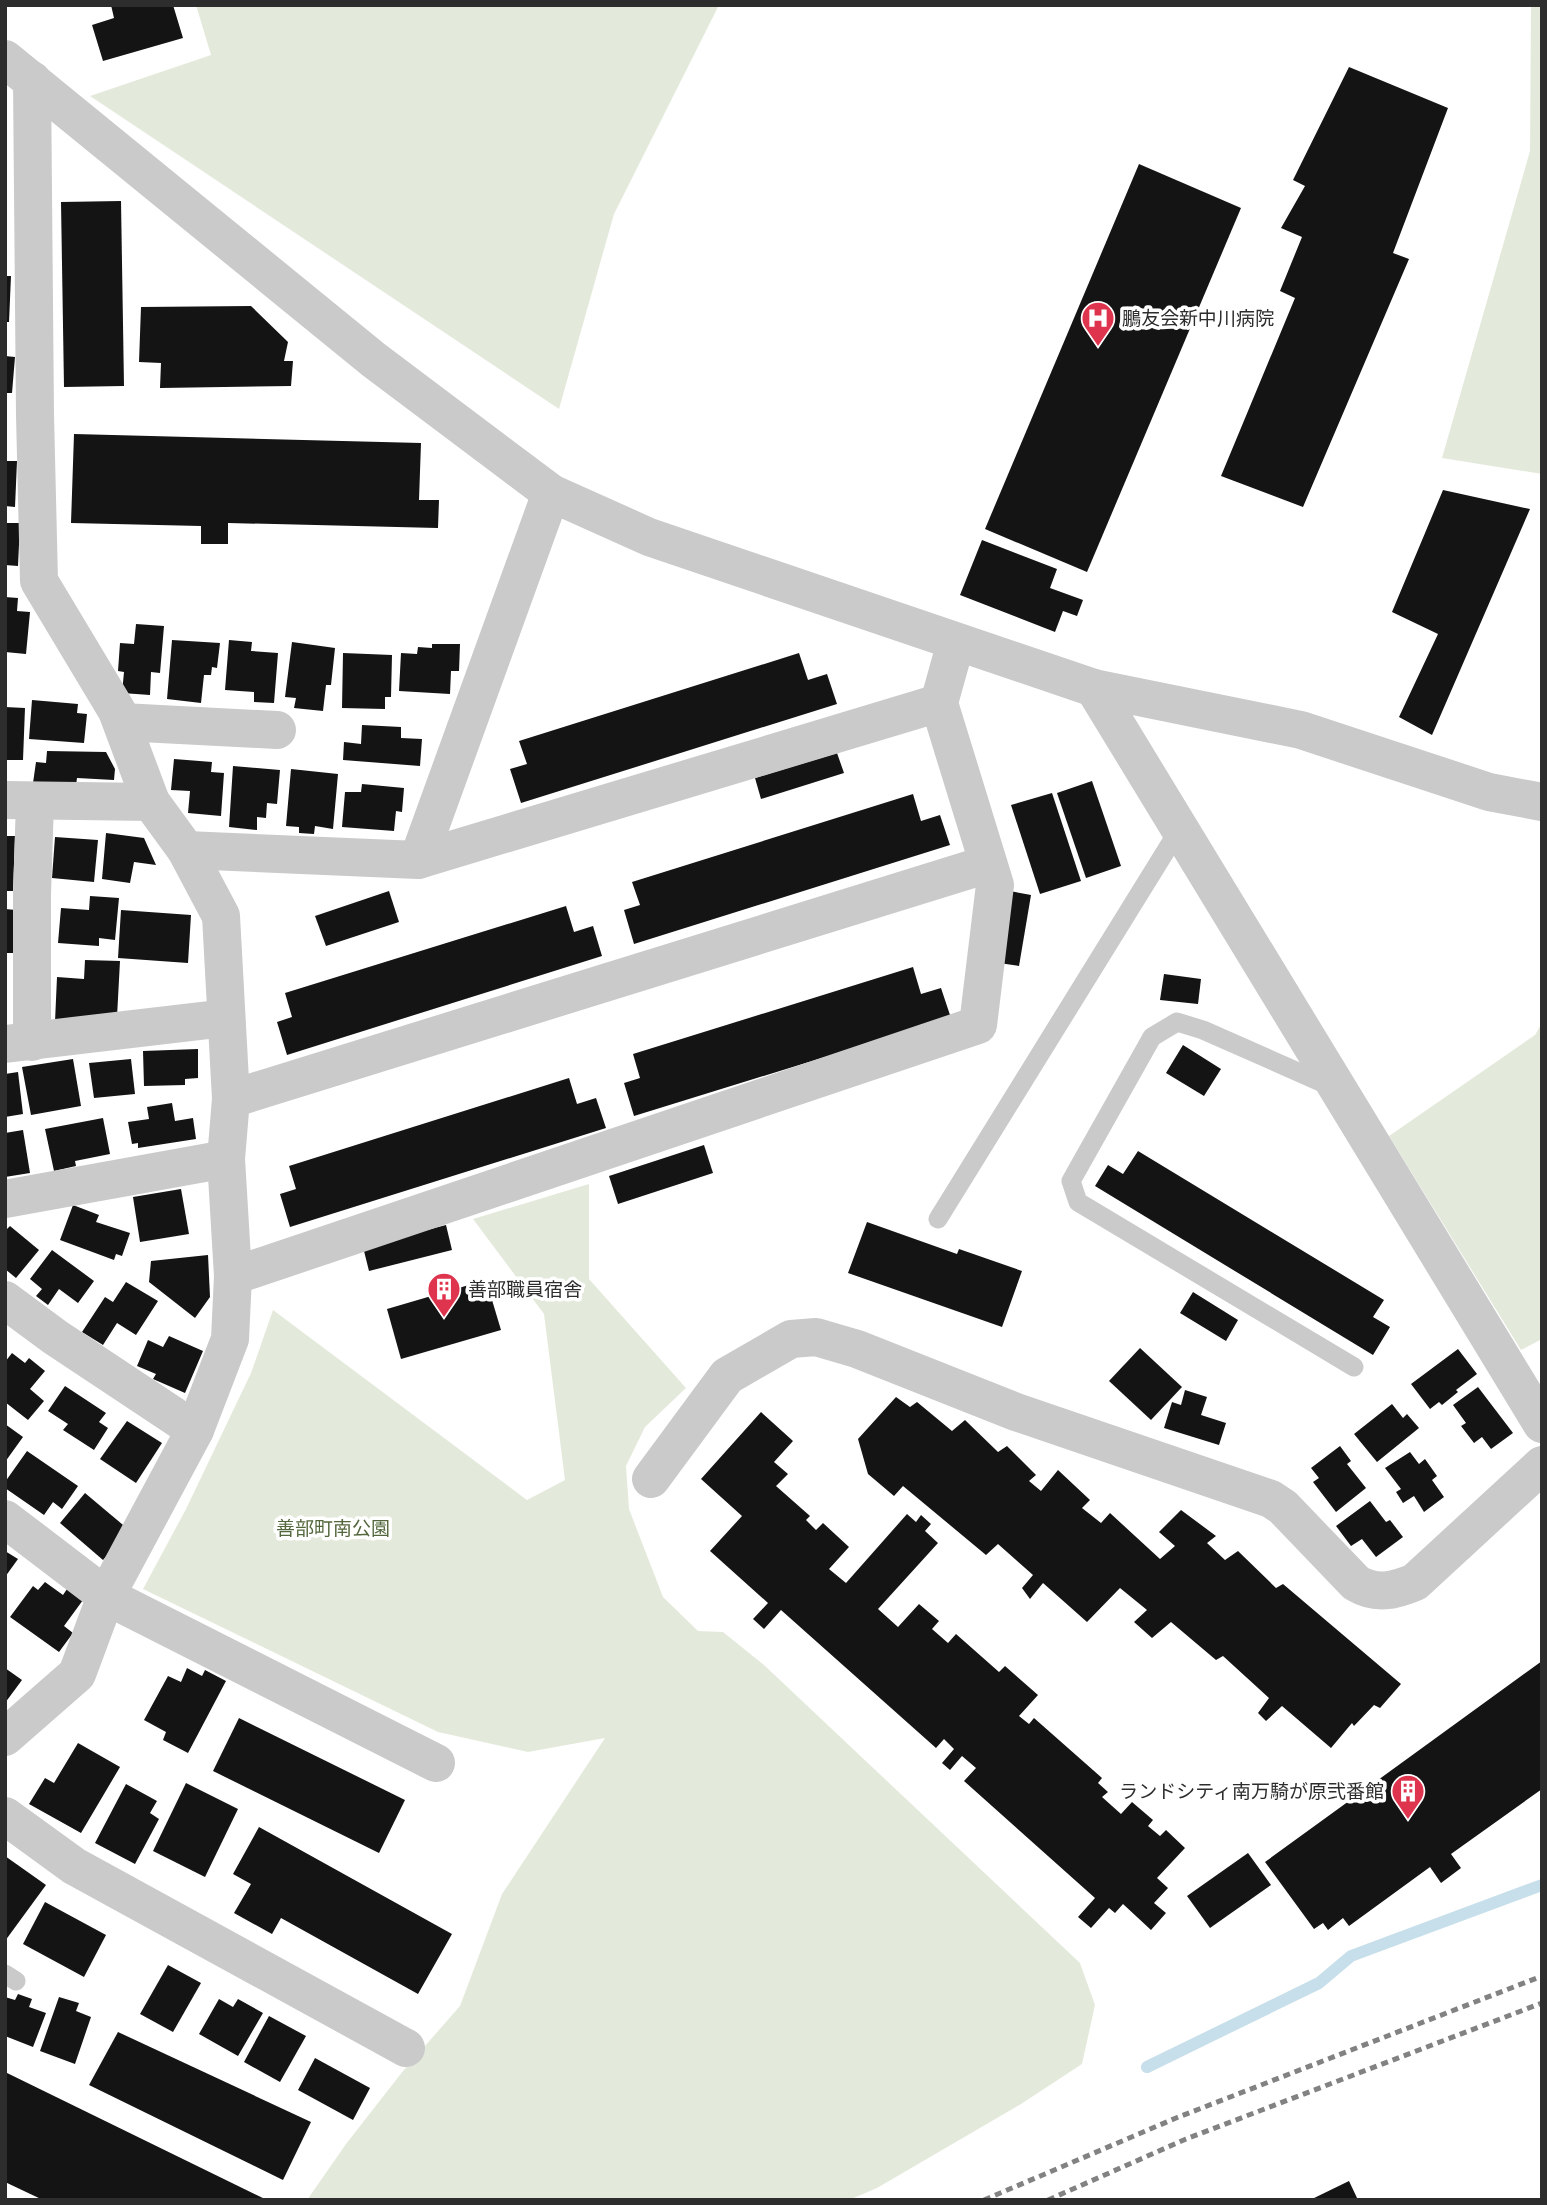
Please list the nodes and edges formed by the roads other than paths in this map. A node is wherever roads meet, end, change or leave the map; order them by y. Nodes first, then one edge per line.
1 (19, 70) edge
2 (20, 415) edge
3 (551, 493) junction
4 (956, 642) junction
5 (1094, 688) junction
6 (939, 703) junction
7 (121, 722) junction
8 (277, 730) dead end
9 (20, 800) edge
10 (151, 802) junction
11 (1542, 802) edge
12 (1180, 828) junction
13 (186, 850) junction
14 (418, 860) junction
15 (988, 864) junction
16 (226, 1018) junction
17 (19, 1043) edge
18 (1339, 1090) junction
19 (231, 1099) junction
20 (226, 1159) junction
21 (5, 1199) edge
22 (939, 1219) dead end
23 (233, 1276) junction
24 (5, 1300) edge
25 (1354, 1367) dead end
26 (1542, 1424) edge
27 (195, 1430) junction
28 (1542, 1465) edge
29 (652, 1479) dead end
30 (5, 1519) edge
31 (106, 1596) junction
32 (5, 1737) edge
33 (436, 1763) dead end
34 (5, 1816) edge
35 (406, 2048) dead end

1 - 2 street
1 - 3 street
2 - 7 street
3 - 4 street
3 - 14 street
4 - 5 street
4 - 6 street
5 - 11 street
5 - 12 street
6 - 14 street
6 - 15 street
7 - 8 street
7 - 10 street
9 - 10 street
9 - 17 street
10 - 13 street
12 - 18 street
12 - 22 lane
13 - 14 street
13 - 16 street
15 - 19 street
15 - 23 street
16 - 17 street
16 - 19 street
18 - 25 lane
18 - 26 street
19 - 20 street
20 - 21 street
20 - 23 street
23 - 27 street
24 - 27 street
27 - 31 street
28 - 29 street
30 - 31 street
31 - 32 street
31 - 33 street
34 - 35 street

